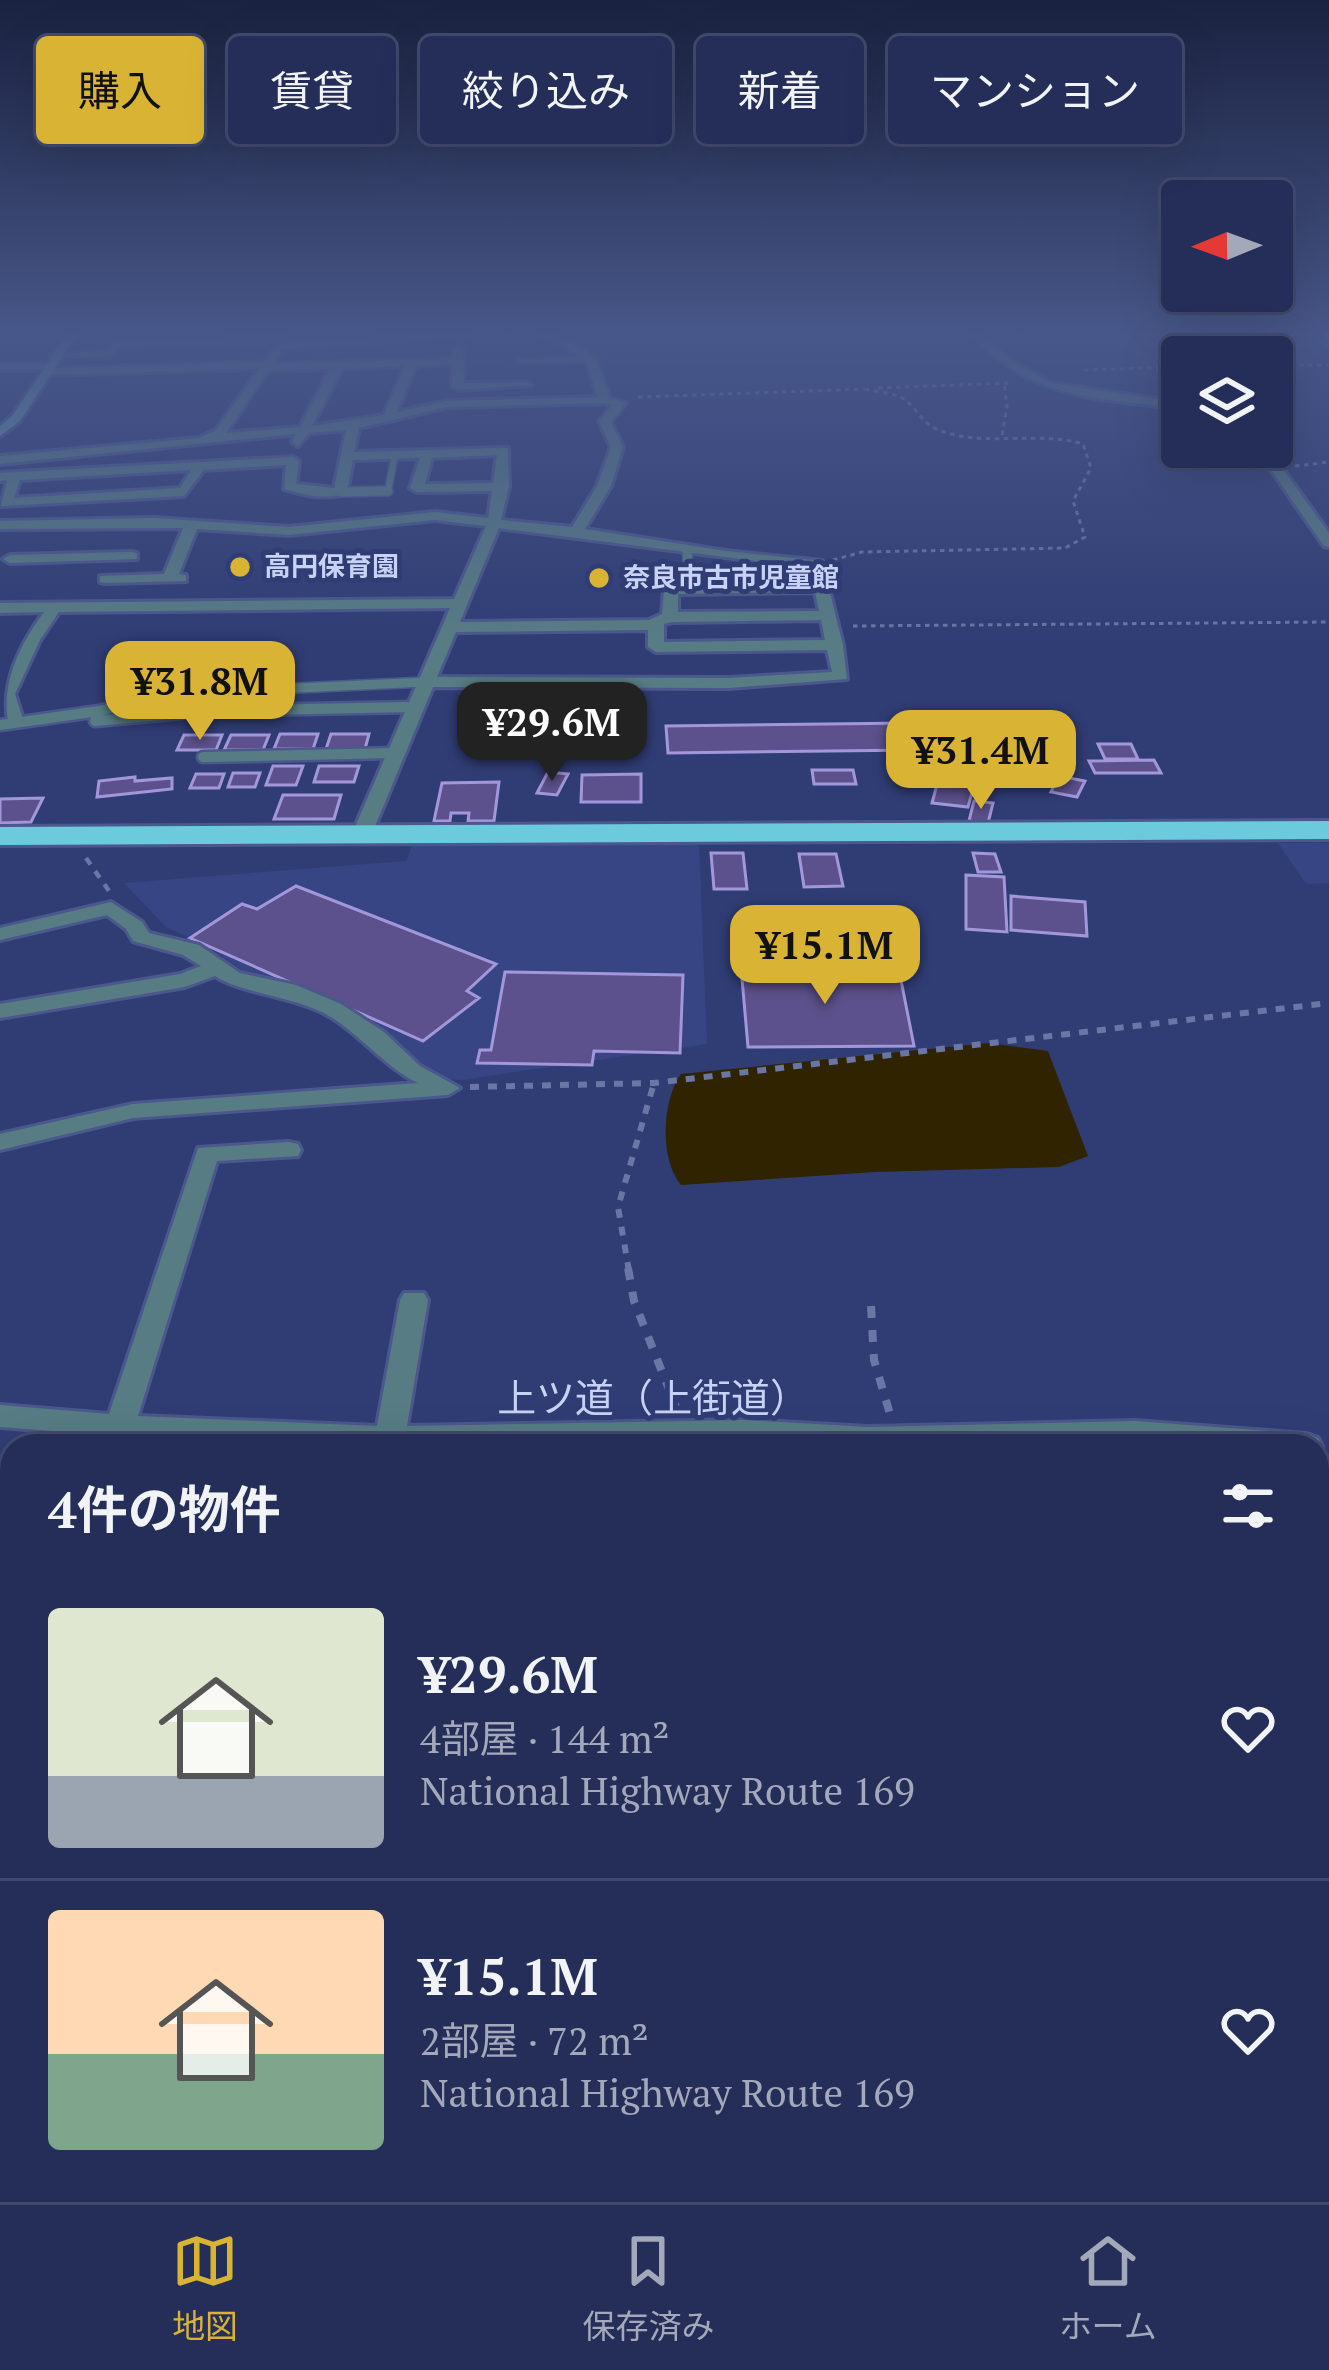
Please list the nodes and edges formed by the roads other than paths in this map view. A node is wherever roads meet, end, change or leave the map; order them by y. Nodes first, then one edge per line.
1 (201, 438) edge
2 (299, 438) edge
3 (351, 438) edge
4 (613, 438) edge
5 (395, 454) junction
6 (427, 454) junction
7 (348, 456) junction
8 (0, 460) edge
9 (293, 461) junction
10 (201, 465) junction
11 (1277, 468) edge
12 (8, 477) edge
13 (502, 487) junction
14 (340, 493) junction
15 (1312, 516) junction
16 (1329, 516) edge
17 (494, 523) junction
18 (38, 524) junction
19 (192, 524) junction
20 (0, 525) edge
21 (576, 532) junction
22 (133, 543) dead end
23 (1329, 543) edge
24 (25, 545) junction
25 (687, 550) junction
26 (5, 562) edge
27 (689, 578) dead end
28 (104, 579) junction
29 (823, 586) junction
30 (459, 603) junction
31 (55, 607) junction
32 (82, 607) junction
33 (0, 608) edge
34 (830, 620) junction
35 (663, 621) junction
36 (449, 627) junction
37 (835, 645) junction
38 (8, 675) edge
39 (426, 682) junction
40 (413, 707) junction
41 (99, 712) junction
42 (7, 724) edge
43 (395, 753) junction
44 (203, 757) dead end
45 (1329, 830) edge
46 (0, 836) edge
47 (361, 836) junction
48 (0, 934) edge
49 (215, 968) junction
50 (0, 1011) edge
51 (0, 1142) edge
52 (289, 1150) dead end
53 (414, 1300) dead end
54 (0, 1416) edge
55 (121, 1427) junction
56 (292, 1434) edge
57 (391, 1434) edge
58 (1078, 1434) edge
59 (1159, 1434) edge

1 - 8 street
2 - 9 street
3 - 7 street
4 - 21 street
5 - 6 street
5 - 7 street
5 - 14 lane
6 - 13 street
6 - 13 street
7 - 14 street
9 - 10 street
9 - 14 street
10 - 12 street
10 - 12 street
11 - 15 street
13 - 17 street
15 - 16 street
15 - 23 street
17 - 19 street
17 - 21 street
17 - 30 street
18 - 19 street
18 - 20 street
18 - 24 street
19 - 28 street
21 - 25 street
22 - 24 street
24 - 26 street
25 - 27 lane
25 - 29 street
26 - 28 street
28 - 32 street
29 - 34 street
29 - 35 street
30 - 32 street
30 - 36 street
31 - 32 street
31 - 33 street
31 - 38 street
34 - 35 street
34 - 37 street
35 - 36 street
35 - 37 street
36 - 39 street
37 - 39 street
38 - 42 street
39 - 40 street
39 - 41 lane
40 - 41 lane
40 - 43 street
41 - 42 lane
43 - 44 lane
43 - 47 street
45 - 47 highway
46 - 47 highway
48 - 49 street
49 - 50 street
49 - 51 street
52 - 55 street
53 - 57 street
54 - 55 street, 上ツ道（上街道）
55 - 56 street, 上ツ道（上街道）
58 - 59 street, 上ツ道（上街道）

